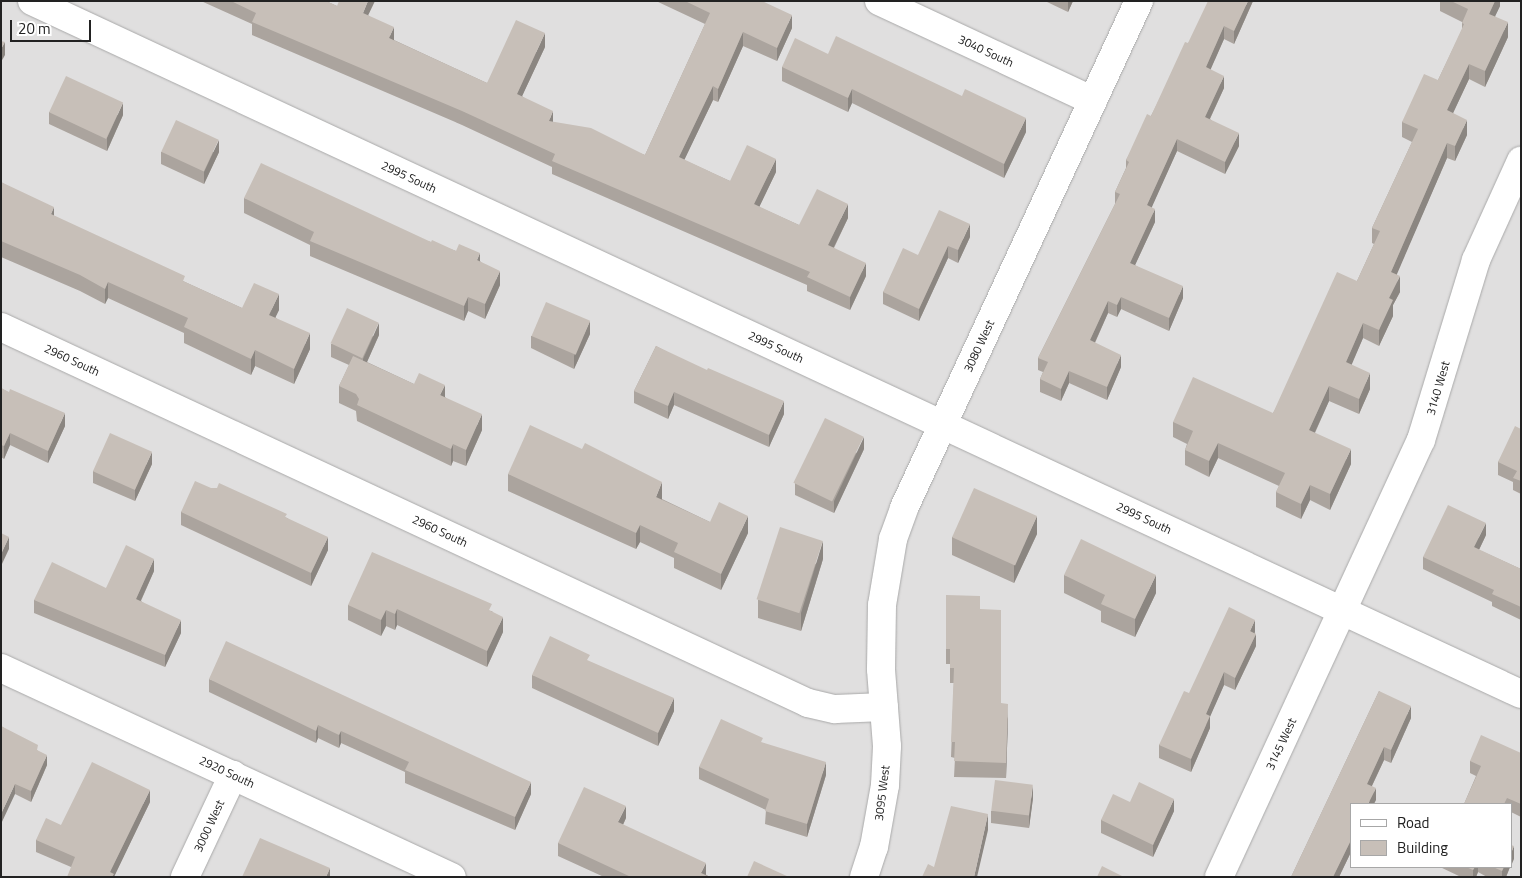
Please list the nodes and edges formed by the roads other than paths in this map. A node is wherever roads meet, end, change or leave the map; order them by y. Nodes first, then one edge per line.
1 (32, 1) edge
2 (879, 1) edge
3 (1139, 1) edge
4 (1093, 101) junction
5 (1521, 162) edge
6 (1, 327) edge
7 (942, 424) junction
8 (1343, 611) junction
9 (1, 668) edge
10 (1521, 694) edge
11 (884, 707) junction
12 (233, 775) junction
13 (185, 877) edge
14 (452, 877) edge
15 (864, 877) edge
16 (1219, 877) edge

1 - 7 street, 2995 South
2 - 4 street, 3040 South
3 - 4 street, 3080 West
4 - 7 street, 3080 West
5 - 8 street, 3140 West
6 - 11 street, 2960 South
7 - 8 street, 2995 South
7 - 11 street, 3080 West
8 - 10 street, 2995 South
8 - 16 street, 3145 West
9 - 12 street, 2920 South
11 - 15 street, 3095 West
12 - 13 street, 3000 West
12 - 14 street, 2920 South

